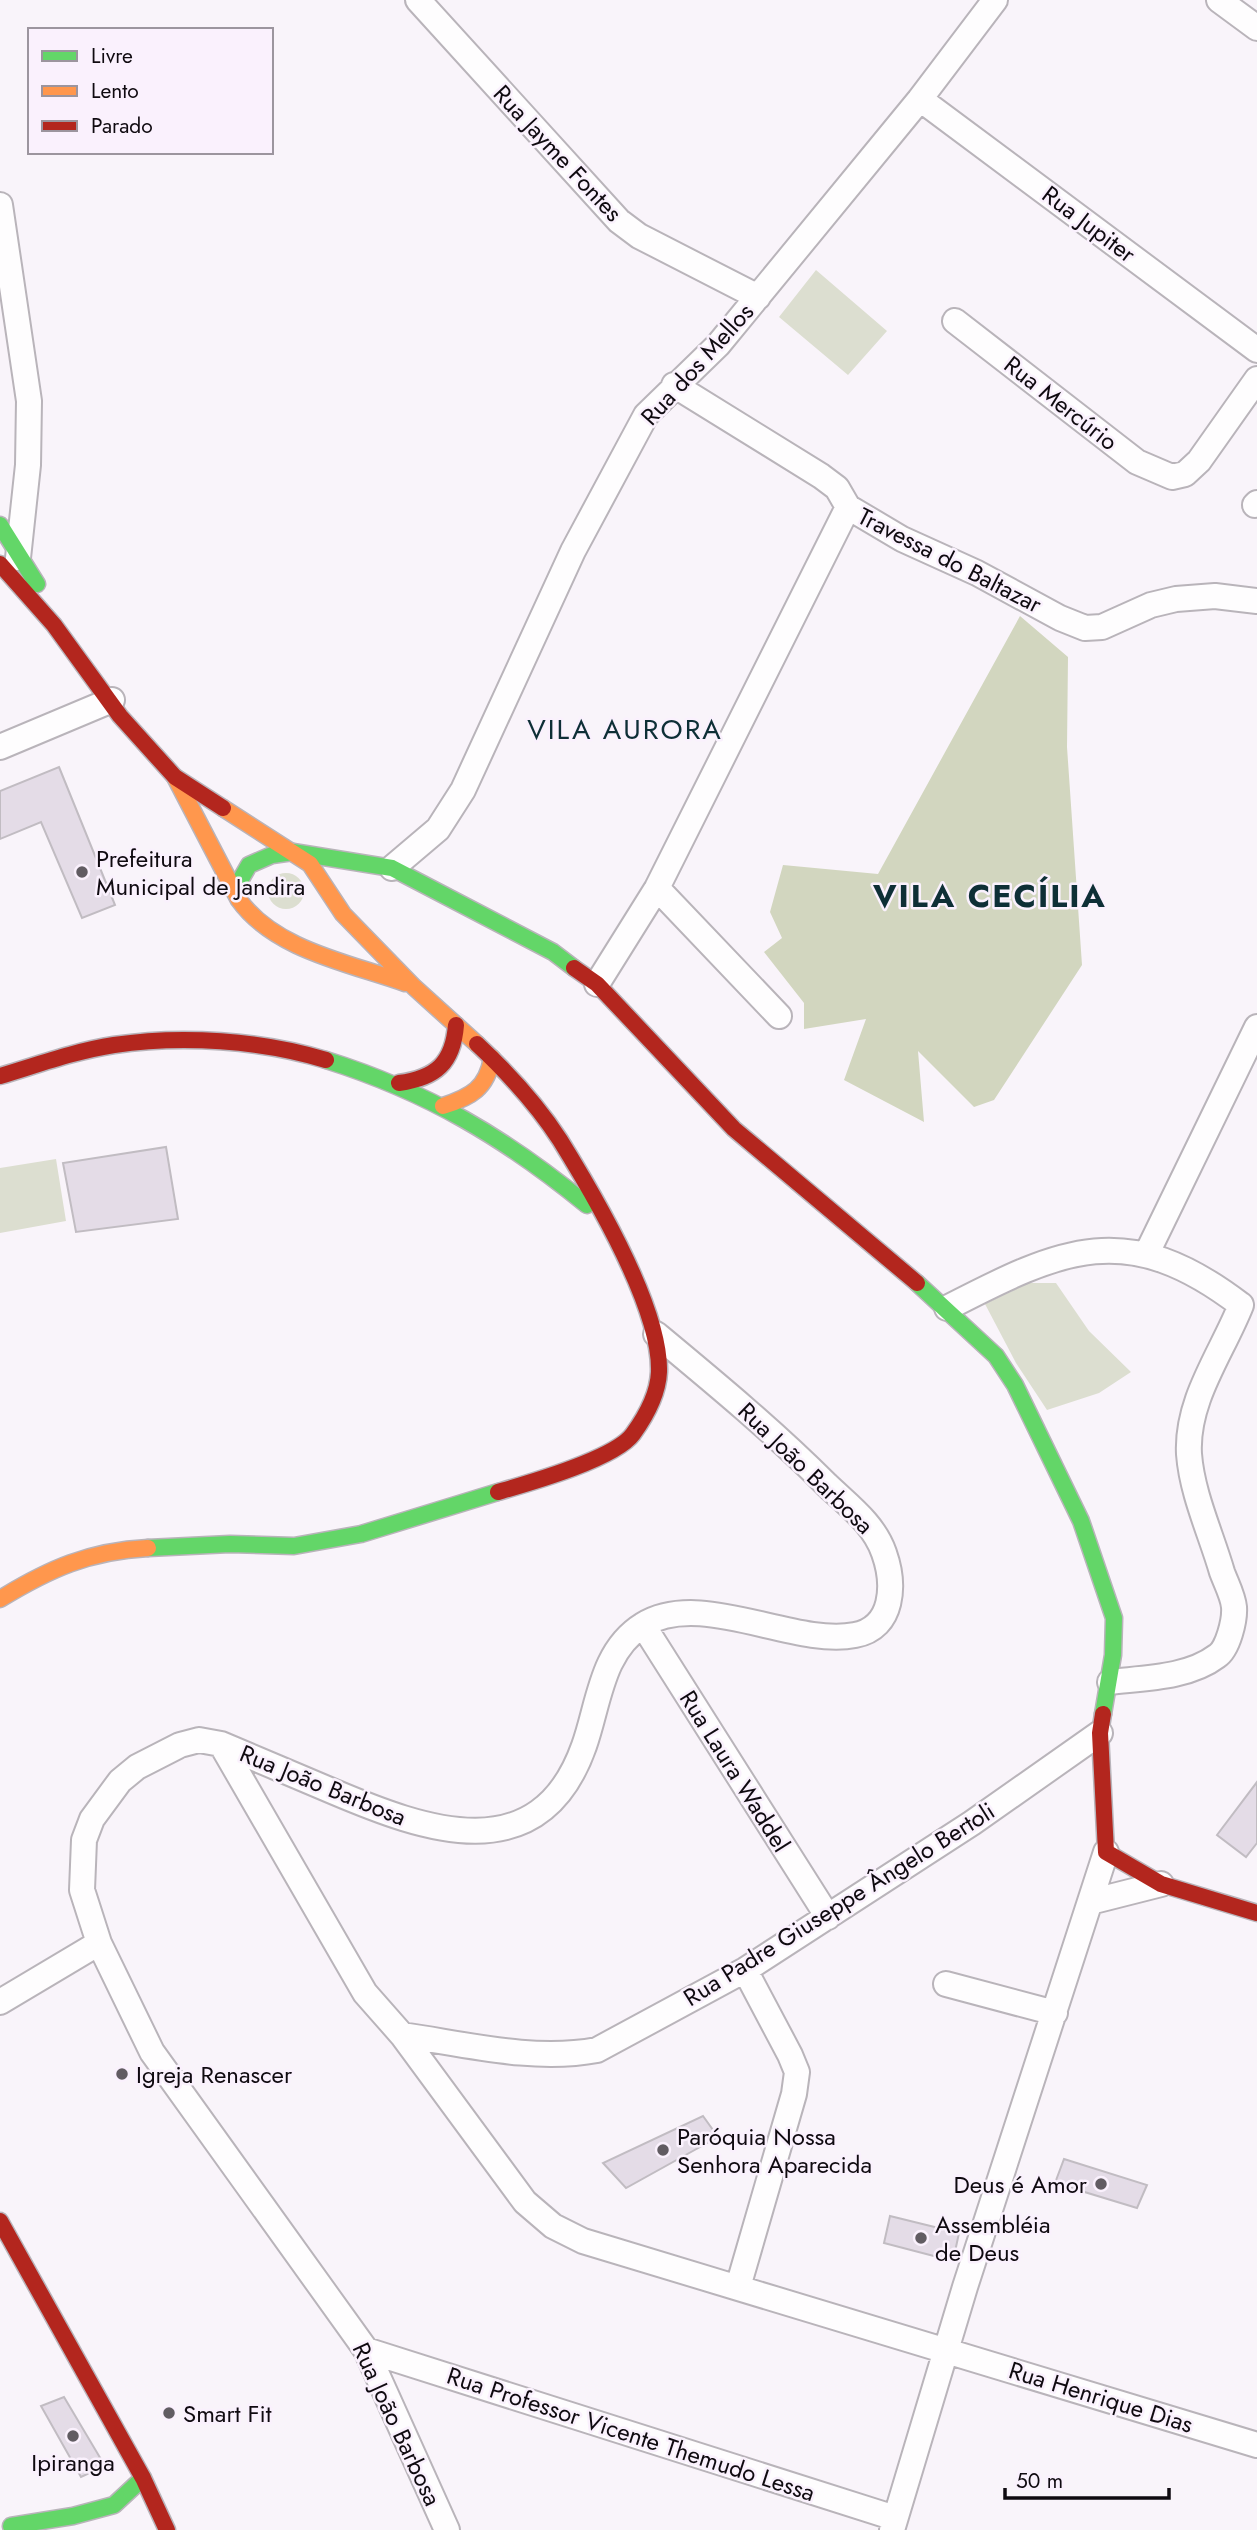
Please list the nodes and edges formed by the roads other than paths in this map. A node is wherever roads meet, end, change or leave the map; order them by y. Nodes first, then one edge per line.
1 (418, 0) edge
2 (995, 0) edge
3 (1219, 0) edge
4 (1257, 28) edge
5 (920, 99) junction
6 (0, 205) edge
7 (758, 297) junction
8 (955, 321) dead end
9 (1257, 350) edge
10 (1257, 379) edge
11 (674, 385) junction
12 (848, 507) junction
13 (0, 525) edge
14 (10, 565) edge
15 (1257, 600) edge
16 (54, 625) junction
17 (112, 701) junction
18 (0, 747) edge
19 (175, 777) junction
20 (293, 852) junction
21 (368, 873) junction
22 (657, 888) junction
23 (234, 891) junction
24 (334, 903) junction
25 (322, 916) dead end
26 (307, 928) dead end
27 (280, 938) junction
28 (597, 984) junction
29 (414, 987) junction
30 (779, 1016) dead end
31 (456, 1025) junction
32 (1257, 1027) edge
33 (492, 1058) junction
34 (0, 1076) edge
35 (399, 1083) junction
36 (443, 1106) junction
37 (600, 1217) junction
38 (1147, 1253) junction
39 (1249, 1305) edge
40 (947, 1308) junction
41 (656, 1334) junction
42 (0, 1599) edge
43 (643, 1625) junction
44 (1110, 1682) junction
45 (1100, 1732) junction
46 (221, 1744) junction
47 (1106, 1852) junction
48 (1161, 1884) junction
49 (1090, 1902) junction
50 (1257, 1913) edge
51 (828, 1917) junction
52 (99, 1943) junction
53 (745, 1970) junction
54 (946, 1984) dead end
55 (0, 2002) edge
56 (1055, 2013) junction
57 (402, 2035) junction
58 (0, 2221) edge
59 (738, 2287) junction
60 (366, 2350) junction
61 (945, 2350) junction
62 (1257, 2445) edge
63 (144, 2478) junction
64 (894, 2524) edge
65 (13, 2527) edge
66 (167, 2530) edge
67 (447, 2530) edge

1 - 7 street, Rua Jayme Fontes
2 - 5 street, Rua dos Mellos
3 - 4 street
5 - 7 street, Rua dos Mellos
5 - 9 street, Rua Jupiter
6 - 14 street
7 - 11 street, Rua dos Mellos
8 - 10 street, Rua Mercúrio
11 - 12 street, Travessa do Baltazar
11 - 21 street, Rua dos Mellos
12 - 15 street, Travessa do Baltazar
12 - 22 street
13 - 14 street
14 - 16 street
14 - 16 street
16 - 17 street
17 - 18 street
17 - 19 street
19 - 20 street
19 - 23 street
20 - 21 street
20 - 23 street
20 - 24 street
21 - 24 street
21 - 28 street
22 - 28 street
22 - 30 street
23 - 27 street
24 - 25 street
24 - 29 street
26 - 27 street
27 - 29 street
28 - 40 street
29 - 31 street
31 - 33 street
31 - 35 street
32 - 38 street
33 - 36 street
33 - 37 street
34 - 35 street
35 - 36 street
36 - 37 street
37 - 41 street
38 - 39 street
38 - 40 street
39 - 44 street
40 - 44 street
41 - 42 street
41 - 43 street, Rua João Barbosa
43 - 46 street, Rua João Barbosa
43 - 51 street, Rua Laura Waddel
44 - 45 street
45 - 47 street
45 - 51 street, Rua Padre Giuseppe Ângelo Bertoli
46 - 52 street, Rua João Barbosa
46 - 57 street, Rua Henrique Dias
47 - 48 street
47 - 49 street
48 - 49 street
48 - 50 street
49 - 56 street
51 - 53 street, Rua Padre Giuseppe Ângelo Bertoli
52 - 55 street
52 - 60 street, Rua João Barbosa
53 - 57 street, Rua Padre Giuseppe Ângelo Bertoli
53 - 59 street
54 - 56 street
56 - 61 street
57 - 59 street, Rua Henrique Dias
58 - 63 street
59 - 61 street, Rua Henrique Dias
60 - 64 street, Rua Professor Vicente Themudo Lessa
60 - 67 street, Rua João Barbosa
61 - 62 street, Rua Henrique Dias
61 - 64 street
63 - 65 street
63 - 66 street

